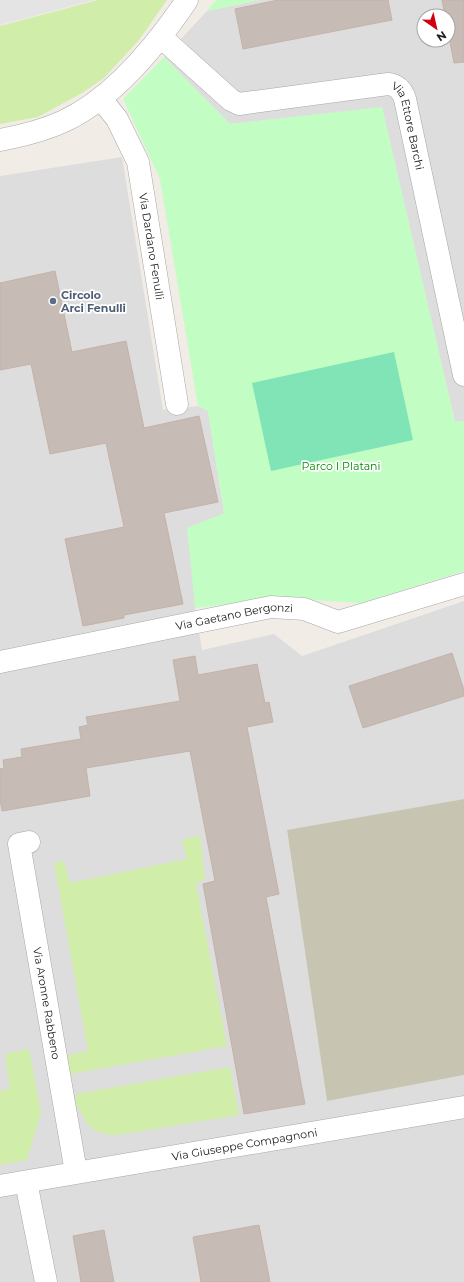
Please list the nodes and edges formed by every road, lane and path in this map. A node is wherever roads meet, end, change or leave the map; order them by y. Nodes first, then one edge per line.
1 (187, 0) edge
2 (161, 37) junction
3 (101, 99) junction
4 (0, 140) edge
5 (464, 375) edge
6 (178, 404) dead end
7 (464, 584) edge
8 (0, 662) edge
9 (29, 842) dead end
10 (464, 1107) edge
11 (76, 1172) junction
12 (26, 1182) junction
13 (0, 1186) edge
14 (46, 1282) edge

1 - 2 street
2 - 3 street
2 - 5 street, Via Ettore Barchi
3 - 4 street
3 - 6 street, Via Dardano Fenulli
7 - 8 street, Via Gaetano Bergonzi
9 - 11 street, Via Aronne Rabbeno
10 - 11 street, Via Giuseppe Compagnoni
11 - 12 street, Via Giuseppe Compagnoni
12 - 13 street, Via Giuseppe Compagnoni
12 - 14 street

